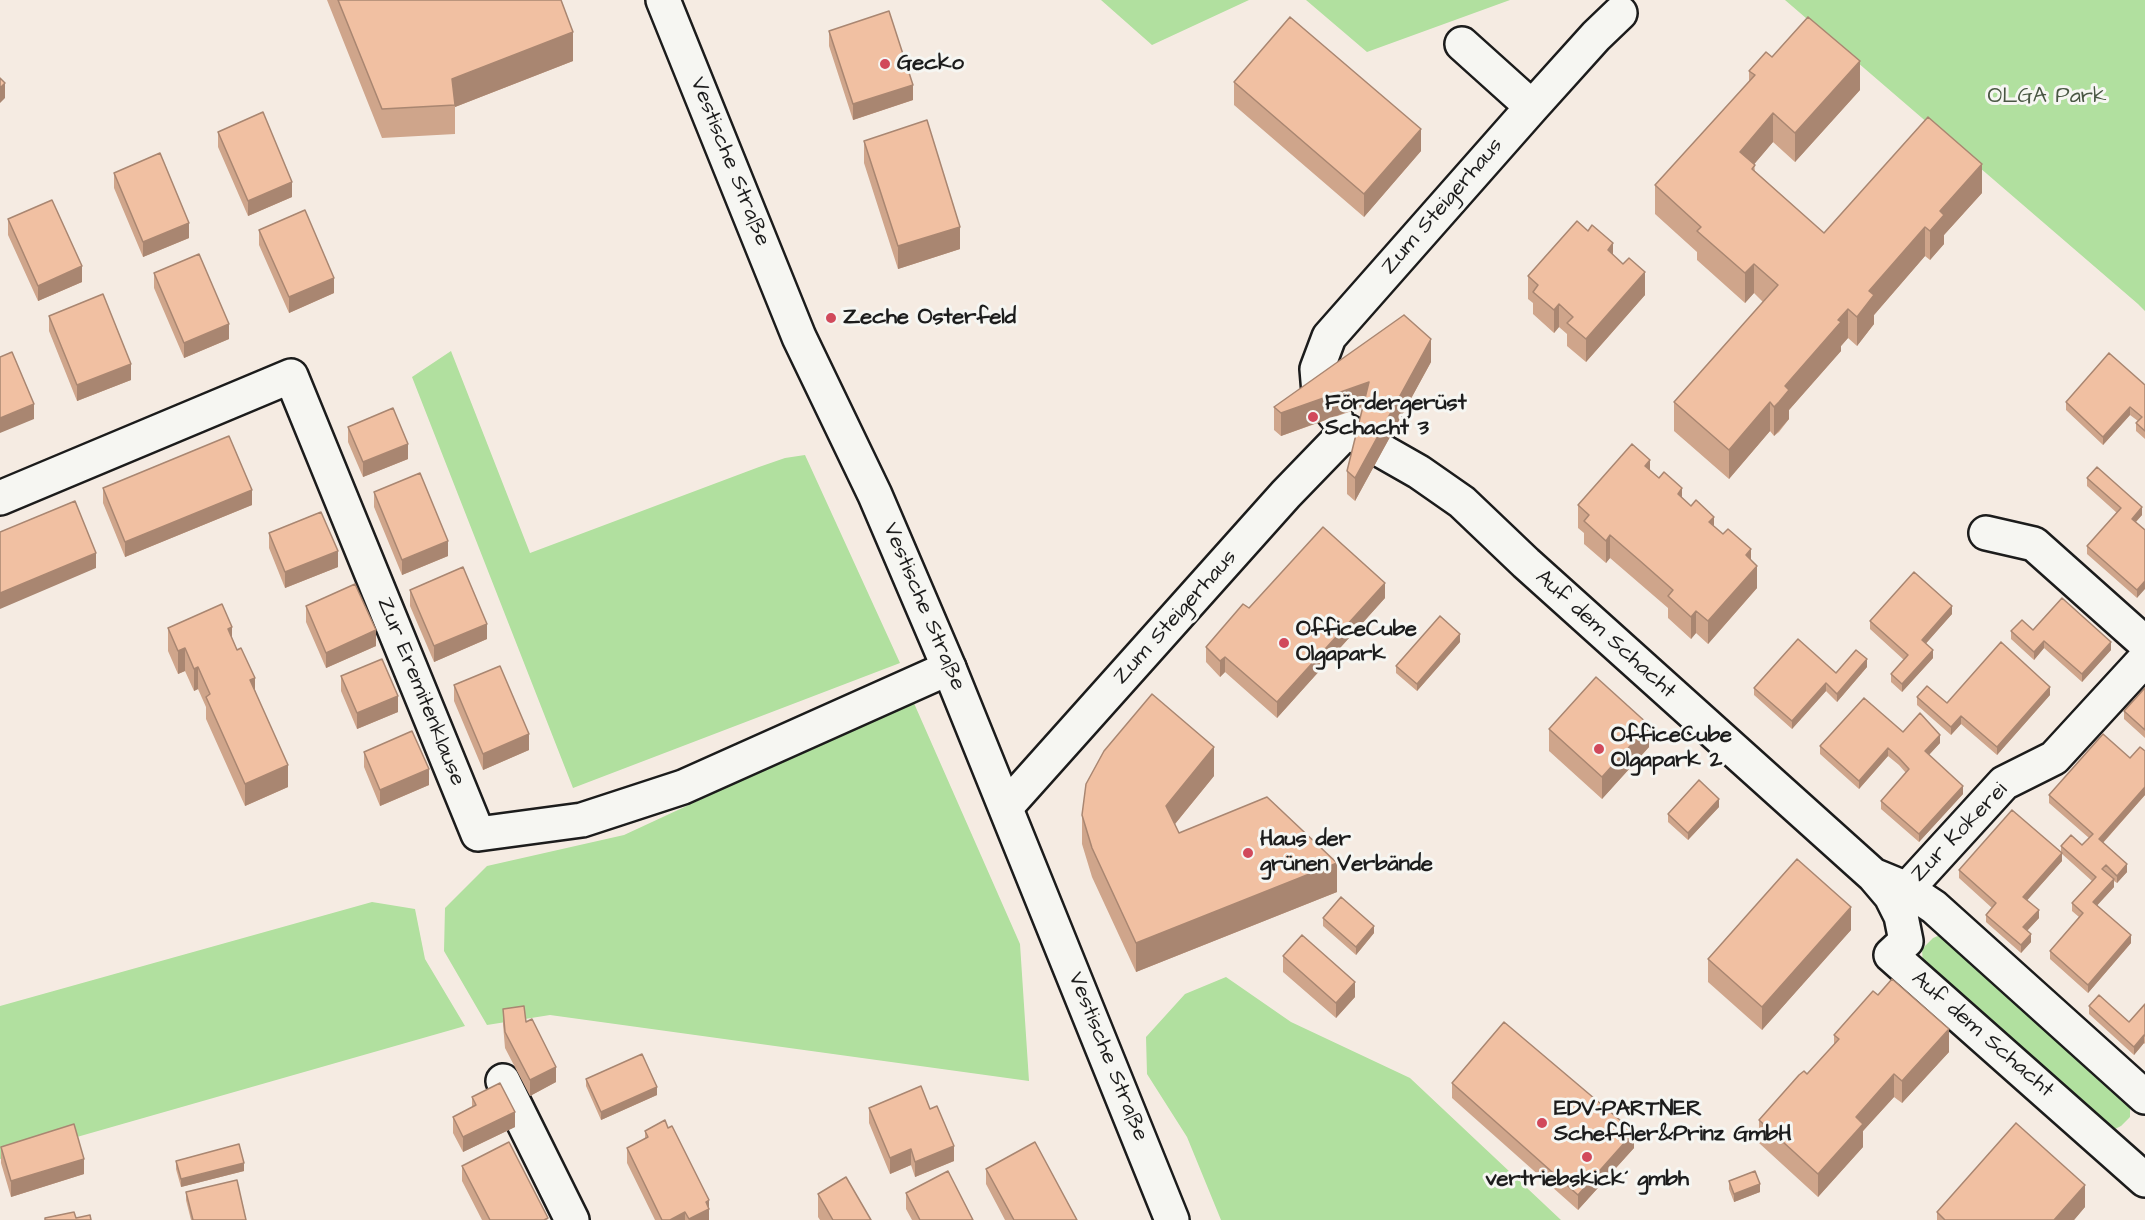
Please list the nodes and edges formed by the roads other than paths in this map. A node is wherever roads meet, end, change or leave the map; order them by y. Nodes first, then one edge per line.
1 (663, 0) edge
2 (1620, 13) dead end
3 (1462, 44) dead end
4 (1532, 107) junction
5 (1347, 431) junction
6 (0, 498) edge
7 (1986, 533) dead end
8 (1526, 563) joint
9 (2145, 643) edge
10 (2145, 659) edge
11 (949, 668) junction
12 (1006, 807) junction
13 (1873, 875) junction
14 (1907, 889) junction
15 (503, 1081) dead end
16 (2145, 1097) edge
17 (2145, 1180) edge
18 (572, 1220) edge
19 (1172, 1220) edge

1 - 11 street, Vestische Straße
2 - 4 street, Zum Steigerhaus
3 - 4 street
4 - 5 street, Zum Steigerhaus
5 - 8 street, Zum Steigerhaus
5 - 12 street, Zum Steigerhaus
6 - 11 street, Zur Eremitenklause
7 - 9 street
8 - 13 street, Auf dem Schacht
10 - 14 street, Zur Kokerei
11 - 12 street, Vestische Straße
12 - 19 street, Vestische Straße
13 - 14 street, Auf dem Schacht
13 - 17 street, Auf dem Schacht
14 - 16 street, Auf dem Schacht
15 - 18 street

